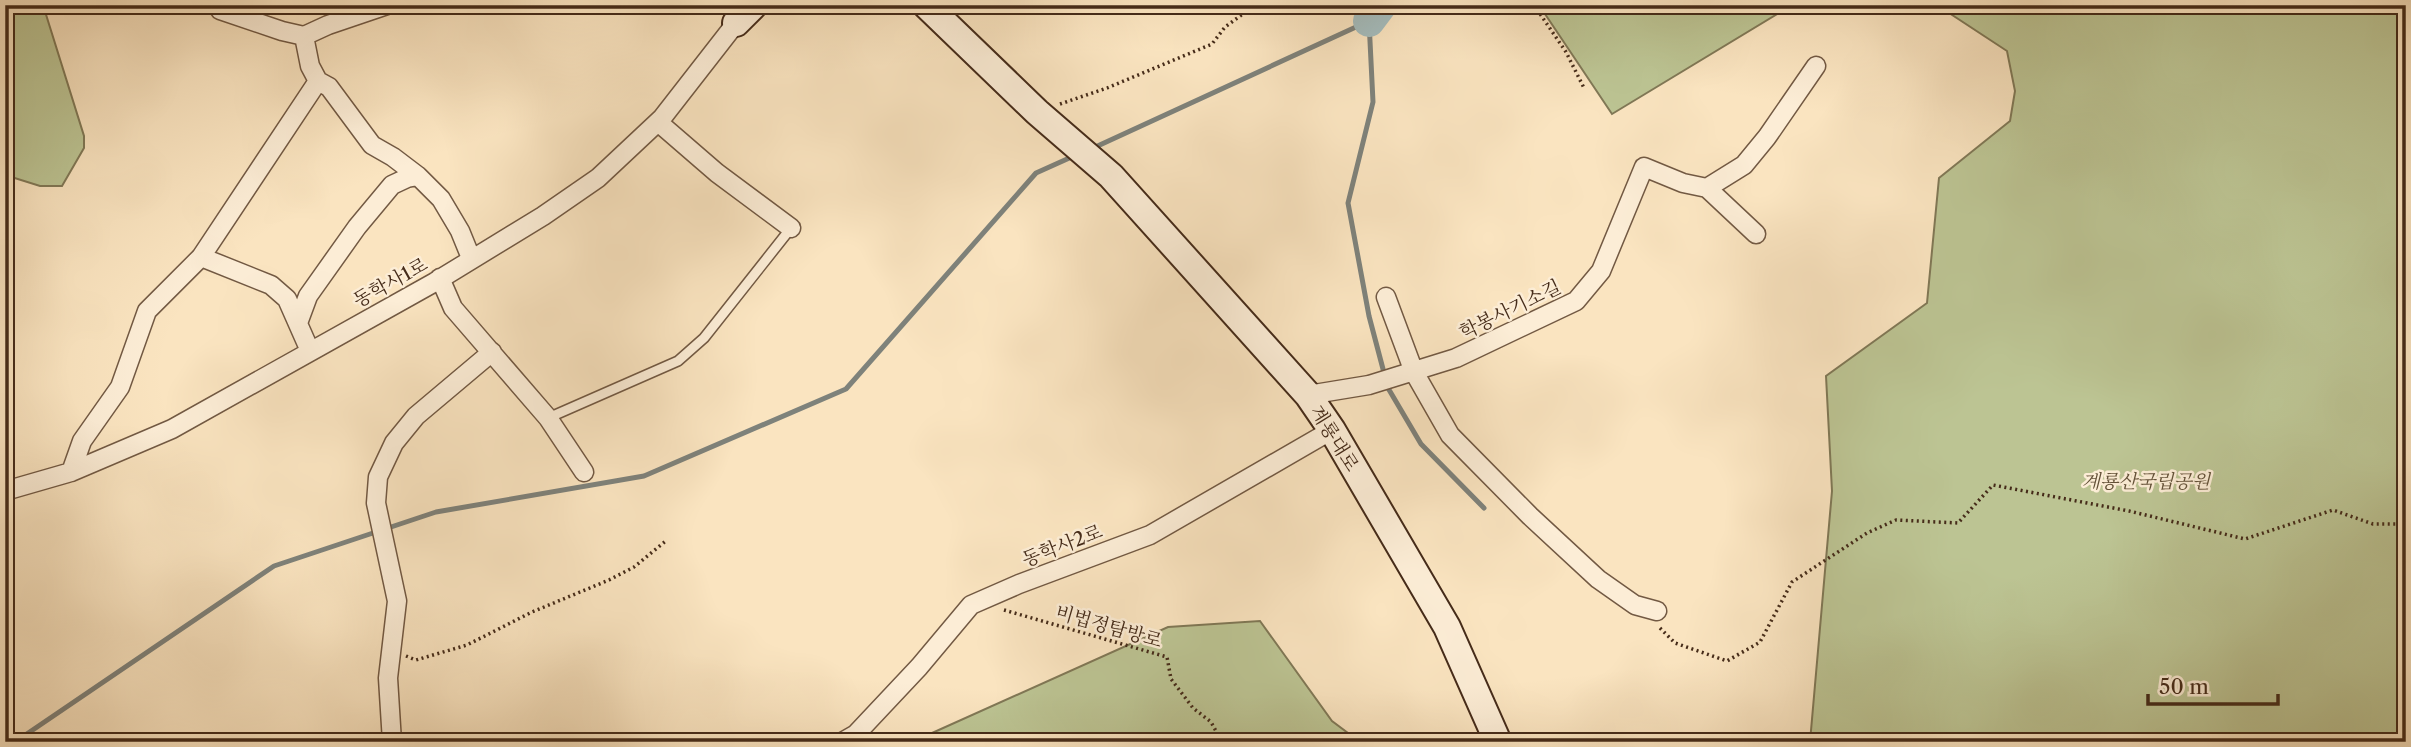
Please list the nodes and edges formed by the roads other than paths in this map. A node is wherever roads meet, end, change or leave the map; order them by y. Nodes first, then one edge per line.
1 (387, 5) edge
2 (926, 5) edge
3 (220, 10) dead end
4 (745, 11) edge
5 (304, 36) junction
6 (1816, 65) dead end
7 (318, 81) junction
8 (658, 122) junction
9 (418, 176) junction
10 (1707, 188) junction
11 (791, 228) joint
12 (1756, 234) dead end
13 (201, 257) junction
14 (471, 258) junction
15 (440, 278) junction
16 (1386, 297) dead end
17 (298, 323) junction
18 (310, 351) junction
19 (492, 352) junction
20 (1406, 374) junction
21 (1308, 395) junction
22 (548, 418) junction
23 (1332, 430) junction
24 (584, 471) dead end
25 (71, 472) junction
26 (5, 491) edge
27 (1657, 611) dead end
28 (392, 742) edge
29 (842, 742) edge
30 (1498, 742) edge

1 - 5 street
2 - 21 street, 계룡대로
3 - 5 street
4 - 8 street, 동학사1로
5 - 7 street
6 - 10 street
7 - 9 street
7 - 13 street
8 - 11 street
8 - 14 street, 동학사1로
9 - 14 street
9 - 17 street
10 - 12 street, 학봉사기소길
10 - 20 street, 학봉사기소길
11 - 22 lane
13 - 17 street
13 - 25 street
14 - 15 street, 동학사1로
15 - 18 street, 동학사1로
15 - 19 street
16 - 20 street
17 - 18 street
18 - 25 street, 동학사1로
19 - 22 street
19 - 28 street
20 - 21 street
20 - 27 street
21 - 23 street, 계룡대로
22 - 24 street
23 - 29 street, 동학사2로
23 - 30 street, 계룡대로
25 - 26 street, 동학사1로

